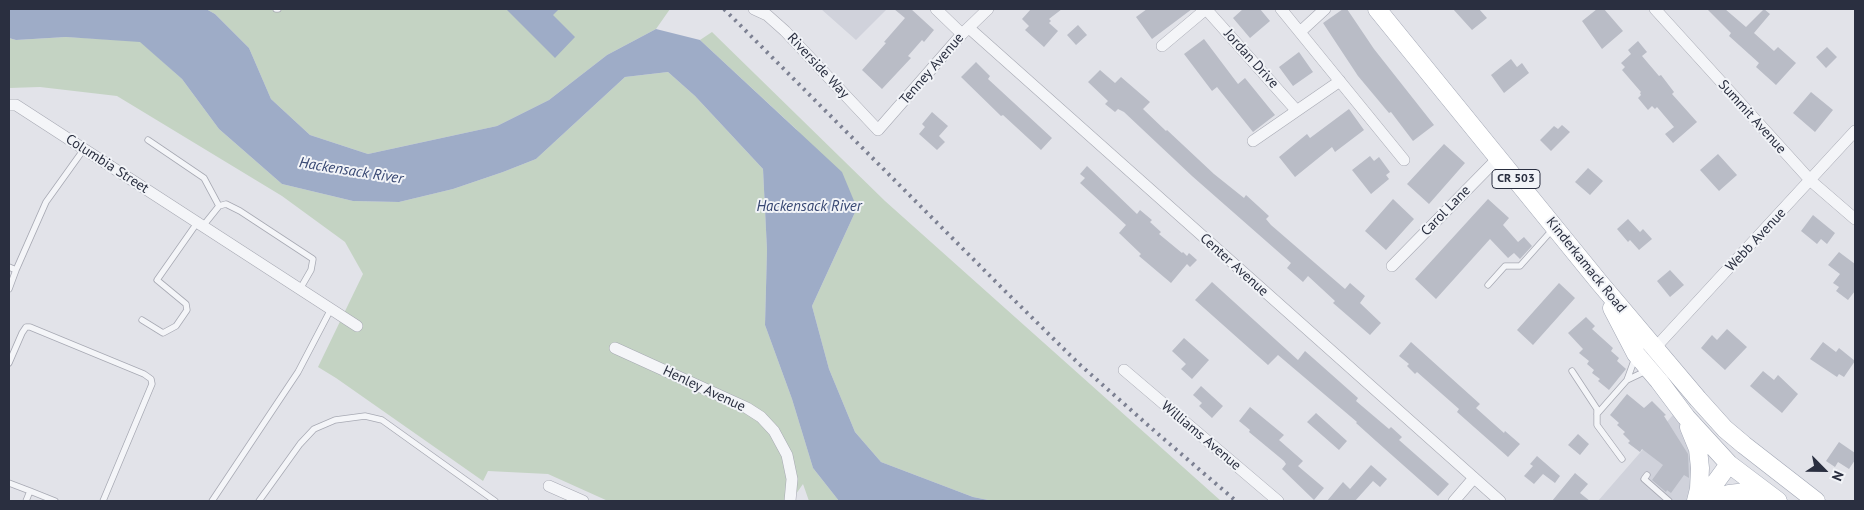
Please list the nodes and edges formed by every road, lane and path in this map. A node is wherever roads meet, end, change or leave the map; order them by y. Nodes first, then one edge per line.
1 (754, 9) edge
2 (936, 9) edge
3 (988, 9) edge
4 (1206, 9) edge
5 (1281, 9) edge
6 (1325, 9) edge
7 (1377, 9) edge
8 (1655, 9) edge
9 (966, 31) junction
10 (1300, 32) junction
11 (1162, 46) dead end
12 (1340, 81) junction
13 (13, 105) edge
14 (1296, 110) junction
15 (878, 130) joint
16 (1855, 132) edge
17 (148, 140) dead end
18 (1253, 141) dead end
19 (84, 149) junction
20 (1499, 157) junction
21 (1404, 160) dead end
22 (1811, 181) junction
23 (219, 206) junction
24 (1855, 219) edge
25 (200, 224) junction
26 (1555, 228) junction
27 (9, 266) edge
28 (1392, 266) dead end
29 (16, 270) junction
30 (1599, 282) junction
31 (1488, 285) dead end
32 (9, 288) edge
33 (300, 289) junction
34 (331, 309) junction
35 (142, 320) dead end
36 (357, 326) dead end
37 (615, 348) dead end
38 (1655, 348) junction
39 (1636, 354) junction
40 (9, 363) edge
41 (1124, 370) dead end
42 (1572, 371) dead end
43 (1653, 376) junction
44 (1628, 380) junction
45 (1597, 414) junction
46 (1686, 417) junction
47 (1622, 459) dead end
48 (1729, 464) junction
49 (1647, 475) dead end
50 (1473, 479) junction
51 (9, 483) edge
52 (549, 486) dead end
53 (30, 491) junction
54 (1773, 498) edge
55 (26, 501) edge
56 (55, 501) edge
57 (103, 501) edge
58 (212, 501) edge
59 (259, 501) edge
60 (495, 501) edge
61 (583, 501) edge
62 (790, 501) edge
63 (1278, 501) edge
64 (1454, 501) edge
65 (1500, 501) edge
66 (1669, 501) edge
67 (1696, 501) edge
68 (1702, 501) edge
69 (1710, 501) edge
70 (1816, 501) edge

1 - 15 street, Riverside Way
2 - 9 street, Center Avenue
3 - 9 street, Tenney Avenue
4 - 11 street, Jordan Drive
4 - 14 street, Jordan Drive
5 - 10 street
6 - 10 street
7 - 20 main road, Kinderkamack Road / CR 503
8 - 22 street, Summit Avenue
9 - 15 street, Tenney Avenue
9 - 50 street, Center Avenue
10 - 12 street
12 - 14 street
12 - 21 street
13 - 19 street, Columbia Street
14 - 18 street
16 - 22 street, Webb Avenue
17 - 23 lane
19 - 25 street, Columbia Street
19 - 29 lane
20 - 26 main road, Kinderkamack Road / CR 503
20 - 28 street, Carol Lane
22 - 24 street, Summit Avenue
22 - 38 street, Webb Avenue
23 - 25 lane
23 - 33 lane
25 - 33 street, Columbia Street
25 - 35 lane
26 - 30 main road, Kinderkamack Road / CR 503
26 - 31 lane
27 - 29 lane
29 - 32 lane
30 - 38 main road, Kinderkamack Road / CR 503
30 - 39 main road
33 - 34 street, Columbia Street
34 - 36 street, Columbia Street
34 - 58 lane
37 - 62 street, Henley Avenue
38 - 43 main road
38 - 70 main road, Kinderkamack Road / CR 503
39 - 43 main road
39 - 44 lane
40 - 57 lane
41 - 63 street, Williams Avenue
42 - 45 lane
43 - 44 lane
43 - 46 main road
44 - 45 lane
45 - 47 lane
46 - 48 main road
46 - 67 main road
48 - 54 main road
48 - 68 main road
49 - 66 lane
50 - 64 street
50 - 65 street, Center Avenue
51 - 53 lane
52 - 61 street
53 - 55 lane
53 - 56 lane
54 - 69 main road
59 - 60 lane

